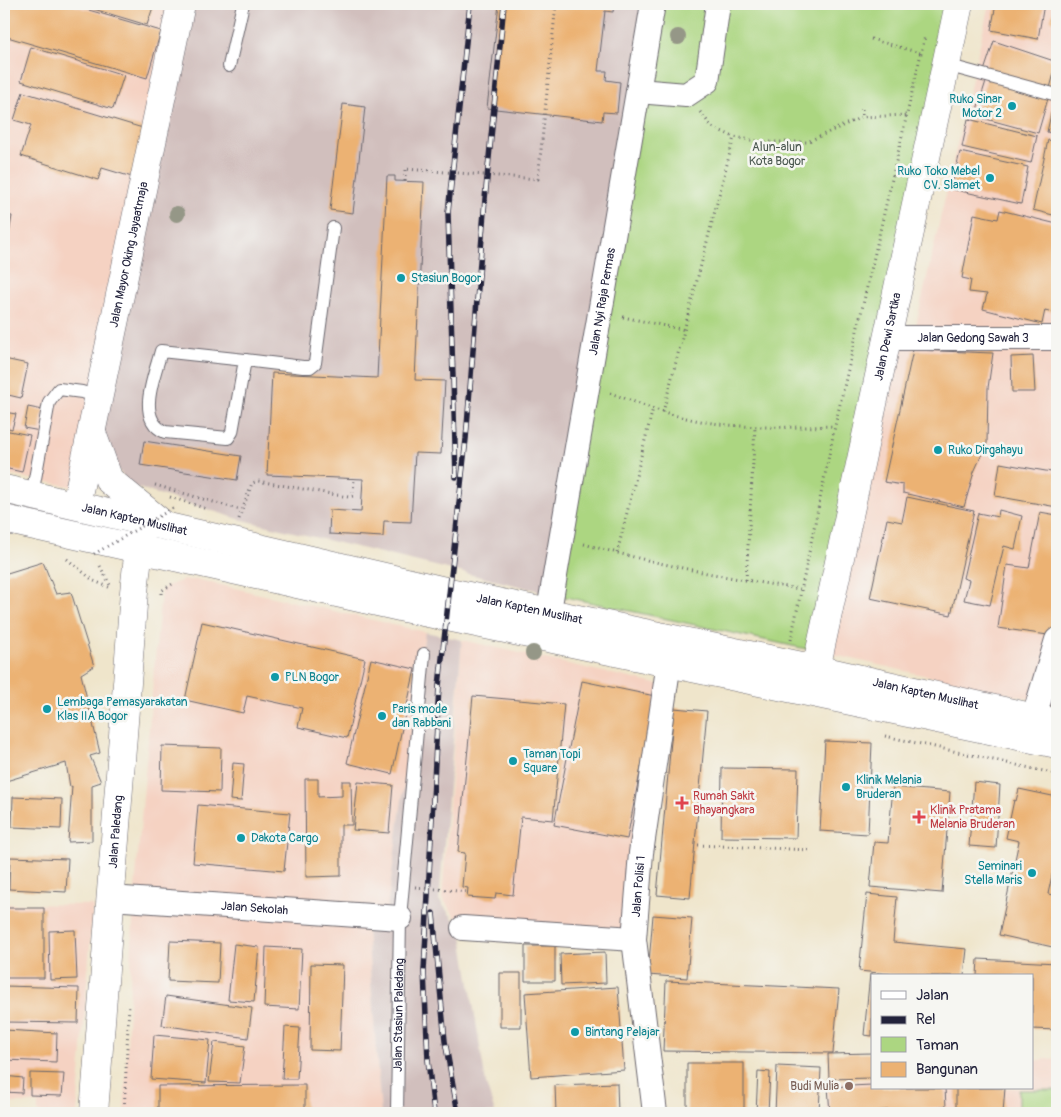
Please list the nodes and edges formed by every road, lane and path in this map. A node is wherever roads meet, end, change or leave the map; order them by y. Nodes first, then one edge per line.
1 (243, 4) edge
2 (556, 4) edge
3 (653, 4) edge
4 (718, 4) edge
5 (876, 4) edge
6 (932, 4) edge
7 (959, 4) edge
8 (180, 12) edge
9 (930, 15) dead end
10 (925, 34) dead end
11 (871, 38) dead end
12 (920, 53) junction
13 (946, 65) junction
14 (229, 66) dead end
15 (638, 91) junction
16 (686, 95) junction
17 (1057, 95) edge
18 (862, 109) dead end
19 (906, 114) junction
20 (862, 117) junction
21 (734, 137) junction
22 (405, 181) dead end
23 (333, 228) dead end
24 (600, 312) junction
25 (684, 330) junction
26 (888, 338) junction
27 (1057, 338) edge
28 (245, 360) junction
29 (588, 385) junction
30 (100, 397) junction
31 (653, 408) junction
32 (663, 412) junction
33 (835, 426) junction
34 (755, 428) junction
35 (92, 433) junction
36 (354, 479) dead end
37 (4, 489) edge
38 (32, 495) junction
39 (164, 496) dead end
40 (76, 505) junction
41 (209, 509) dead end
42 (160, 517) junction
43 (4, 519) edge
44 (238, 525) junction
45 (562, 537) junction
46 (138, 548) junction
47 (616, 553) junction
48 (60, 554) dead end
49 (94, 554) dead end
50 (746, 580) junction
51 (118, 589) dead end
52 (800, 589) junction
53 (551, 599) dead end
54 (1057, 640) edge
55 (790, 645) dead end
56 (424, 654) dead end
57 (668, 662) junction
58 (816, 669) junction
59 (1045, 720) edge
60 (877, 734) dead end
61 (1057, 744) edge
62 (1057, 774) edge
63 (698, 845) dead end
64 (812, 850) dead end
65 (415, 888) dead end
66 (468, 892) dead end
67 (110, 898) junction
68 (400, 918) junction
69 (464, 928) dead end
70 (634, 939) junction
71 (94, 1113) edge
72 (397, 1113) edge
73 (655, 1113) edge

1 - 14 lane
2 - 22 path
3 - 15 street, Jalan Nyi Raja Permas
4 - 16 street
5 - 6 path
6 - 9 path
7 - 13 main road, Jalan Dewi Sartika
8 - 30 main road, Jalan Mayor Oking Jayaatmaja
10 - 12 path
11 - 12 path
12 - 19 path
13 - 17 lane
13 - 26 main road, Jalan Dewi Sartika
15 - 16 street
15 - 24 street, Jalan Nyi Raja Permas
16 - 21 path
18 - 20 path
19 - 20 path
19 - 33 path
20 - 21 path
21 - 25 path
23 - 28 lane
24 - 25 path
24 - 29 street, Jalan Nyi Raja Permas
25 - 32 path
26 - 27 street, Jalan Gedong Sawah 3
26 - 58 main road, Jalan Dewi Sartika
28 - 28 lane
29 - 31 path
29 - 45 street, Jalan Nyi Raja Permas
30 - 35 main road, Jalan Mayor Oking Jayaatmaja
30 - 38 lane
31 - 32 path
31 - 47 path
32 - 34 path
33 - 34 path
33 - 52 path
34 - 50 path
35 - 40 main road, Jalan Mayor Oking Jayaatmaja
35 - 42 main road
36 - 44 path
37 - 38 main road, Jalan Kapten Muslihat
38 - 40 main road, Jalan Kapten Muslihat
39 - 41 path
40 - 42 main road, Jalan Kapten Muslihat
42 - 44 main road, Jalan Kapten Muslihat
42 - 46 main road, Jalan Paledang
42 - 49 path, bridge
43 - 46 main road, Jalan Kapten Muslihat
44 - 58 main road, Jalan Kapten Muslihat
45 - 47 path
45 - 53 street, Jalan Nyi Raja Permas
46 - 57 main road, Jalan Kapten Muslihat
46 - 67 main road, Jalan Paledang
47 - 50 path
48 - 51 path
50 - 52 path
52 - 55 path
54 - 59 street
56 - 68 lane, Jalan Stasiun Paledang
57 - 61 main road, Jalan Kapten Muslihat
57 - 70 street, Jalan Polisi 1
58 - 59 main road, Jalan Kapten Muslihat
60 - 62 path
63 - 64 path
65 - 66 path, bridge
67 - 68 street, Jalan Sekolah
67 - 71 main road, Jalan Paledang
68 - 72 lane, Jalan Stasiun Paledang
69 - 70 street
70 - 73 street, Jalan Polisi 1

